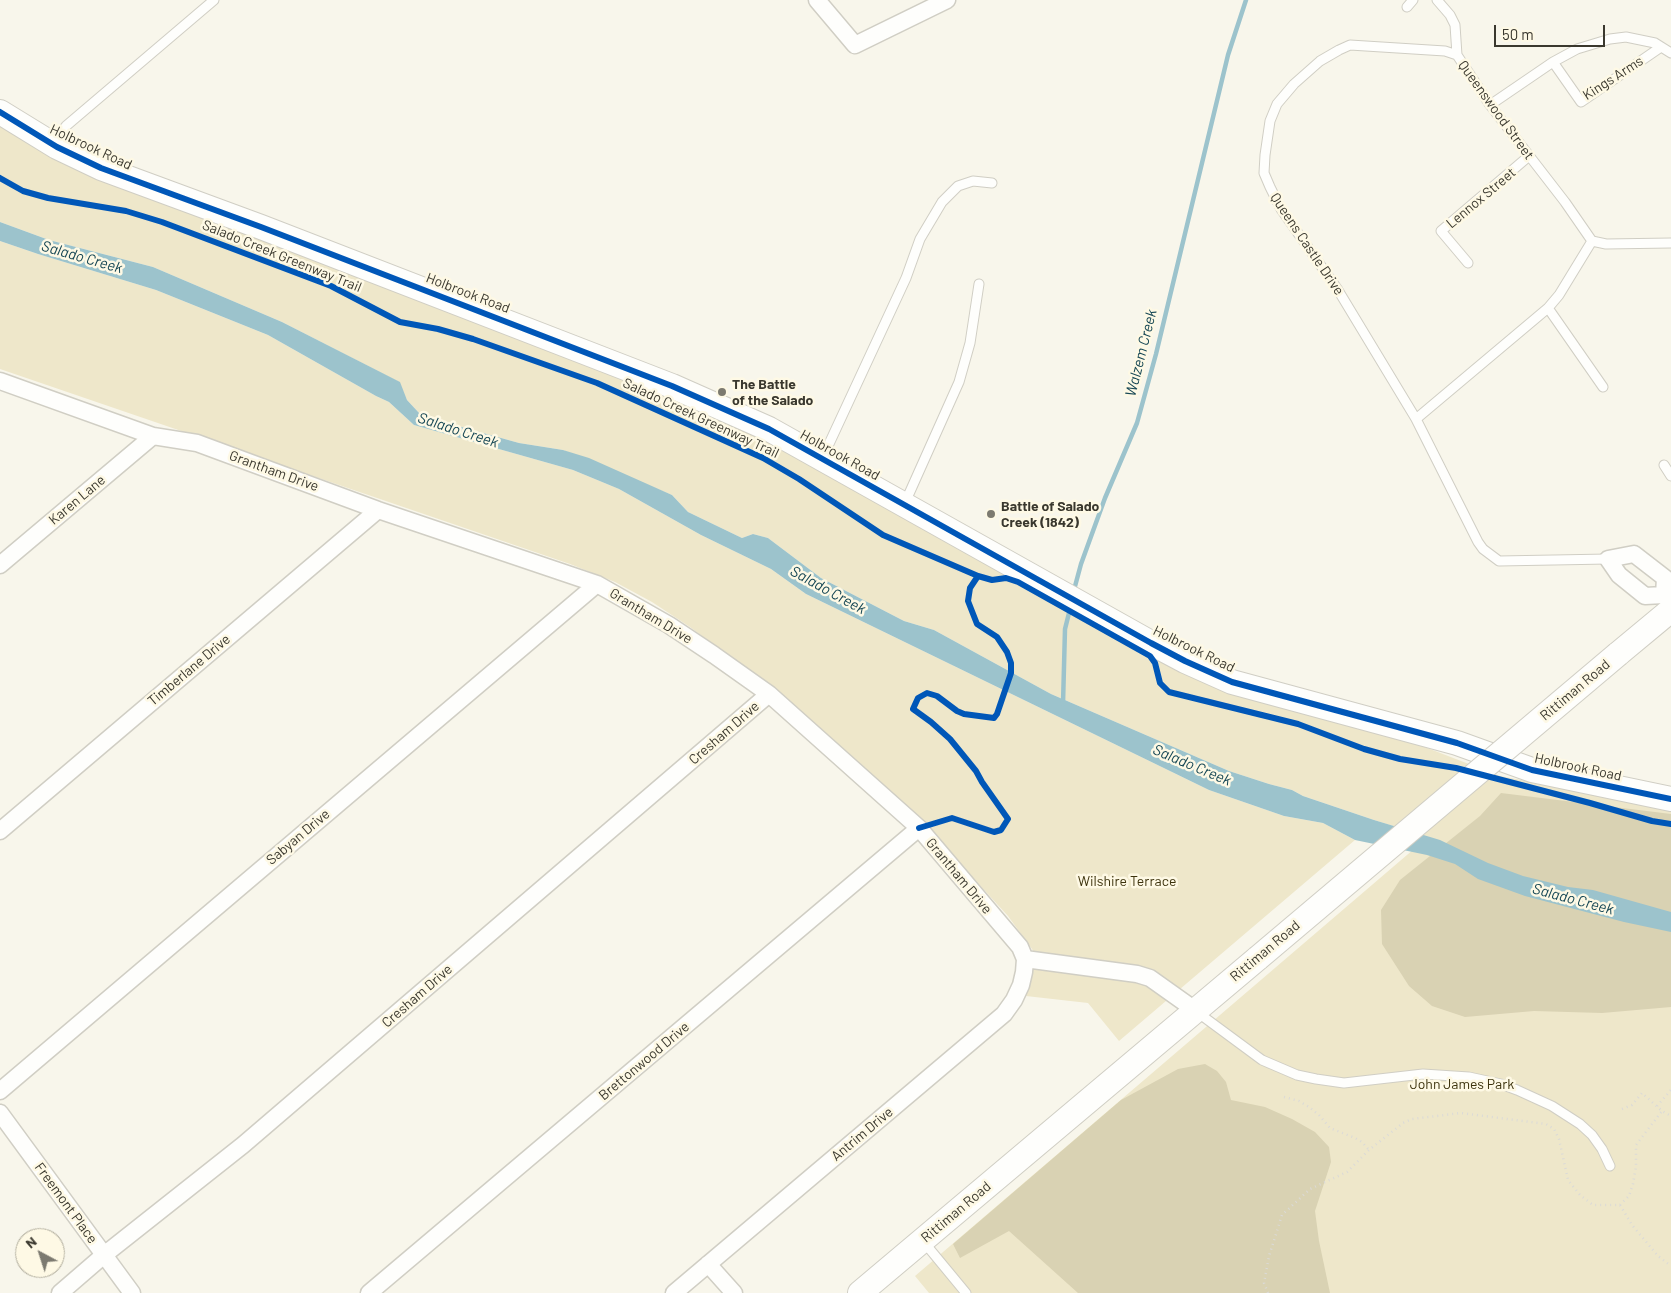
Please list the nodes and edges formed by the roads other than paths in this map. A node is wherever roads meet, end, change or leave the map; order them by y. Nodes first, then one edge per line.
1 (214, 0) edge
2 (817, 0) edge
3 (947, 0) edge
4 (1437, 0) edge
5 (1661, 47) junction
6 (1671, 53) edge
7 (1457, 55) junction
8 (1553, 62) junction
9 (1490, 105) junction
10 (0, 112) edge
11 (52, 144) junction
12 (1529, 156) junction
13 (992, 182) dead end
14 (1592, 241) junction
15 (1669, 243) edge
16 (1468, 264) dead end
17 (979, 284) dead end
18 (1548, 308) junction
19 (0, 381) edge
20 (1603, 387) dead end
21 (1416, 419) junction
22 (153, 436) junction
23 (822, 459) junction
24 (1664, 466) dead end
25 (1671, 476) edge
26 (904, 505) junction
27 (378, 510) junction
28 (1608, 558) junction
29 (0, 565) edge
30 (597, 584) junction
31 (1669, 602) edge
32 (769, 694) junction
33 (1671, 799) edge
34 (919, 828) junction
35 (0, 832) edge
36 (1025, 959) junction
37 (1195, 1010) junction
38 (0, 1091) edge
39 (0, 1113) edge
40 (1610, 1166) dead end
41 (922, 1240) junction
42 (104, 1255) junction
43 (708, 1264) junction
44 (60, 1293) edge
45 (132, 1293) edge
46 (369, 1293) edge
47 (674, 1293) edge
48 (734, 1293) edge
49 (860, 1293) edge
50 (966, 1293) edge

1 - 11 lane
2 - 3 street
4 - 7 lane, Queenswood Street
5 - 6 lane
5 - 8 lane
5 - 8 lane, Kings Arms
7 - 9 lane, Queenswood Street
7 - 21 lane, Queens Castle Drive
8 - 9 lane
9 - 12 lane, Queenswood Street
10 - 11 street, Holbrook Road
11 - 23 street, Holbrook Road
12 - 14 lane, Queenswood Street
12 - 16 lane, Lennox Street
13 - 23 lane
14 - 15 lane
14 - 18 lane
17 - 26 lane
18 - 20 lane
18 - 21 lane
19 - 22 street, Grantham Drive
21 - 28 lane, Queens Castle Drive
22 - 27 street, Grantham Drive
22 - 29 street, Karen Lane
23 - 26 street, Holbrook Road
24 - 25 lane
26 - 33 street, Holbrook Road
27 - 30 street, Grantham Drive
27 - 35 street, Timberlane Drive
28 - 31 street
28 - 31 street, Queens Castle Drive
30 - 32 street, Grantham Drive
30 - 38 street, Sabyan Drive
31 - 37 street, Rittiman Road, bridge
32 - 34 street, Grantham Drive
32 - 42 street, Cresham Drive
34 - 36 street, Grantham Drive
34 - 46 street, Brettonwood Drive
36 - 37 street
36 - 43 street, Antrim Drive
37 - 40 lane
37 - 41 street, Rittiman Road
39 - 42 street, Freemont Place
41 - 49 street, Rittiman Road
41 - 50 lane
42 - 44 street, Cresham Drive
42 - 45 street, Freemont Place
43 - 47 street, Antrim Drive
43 - 48 street

